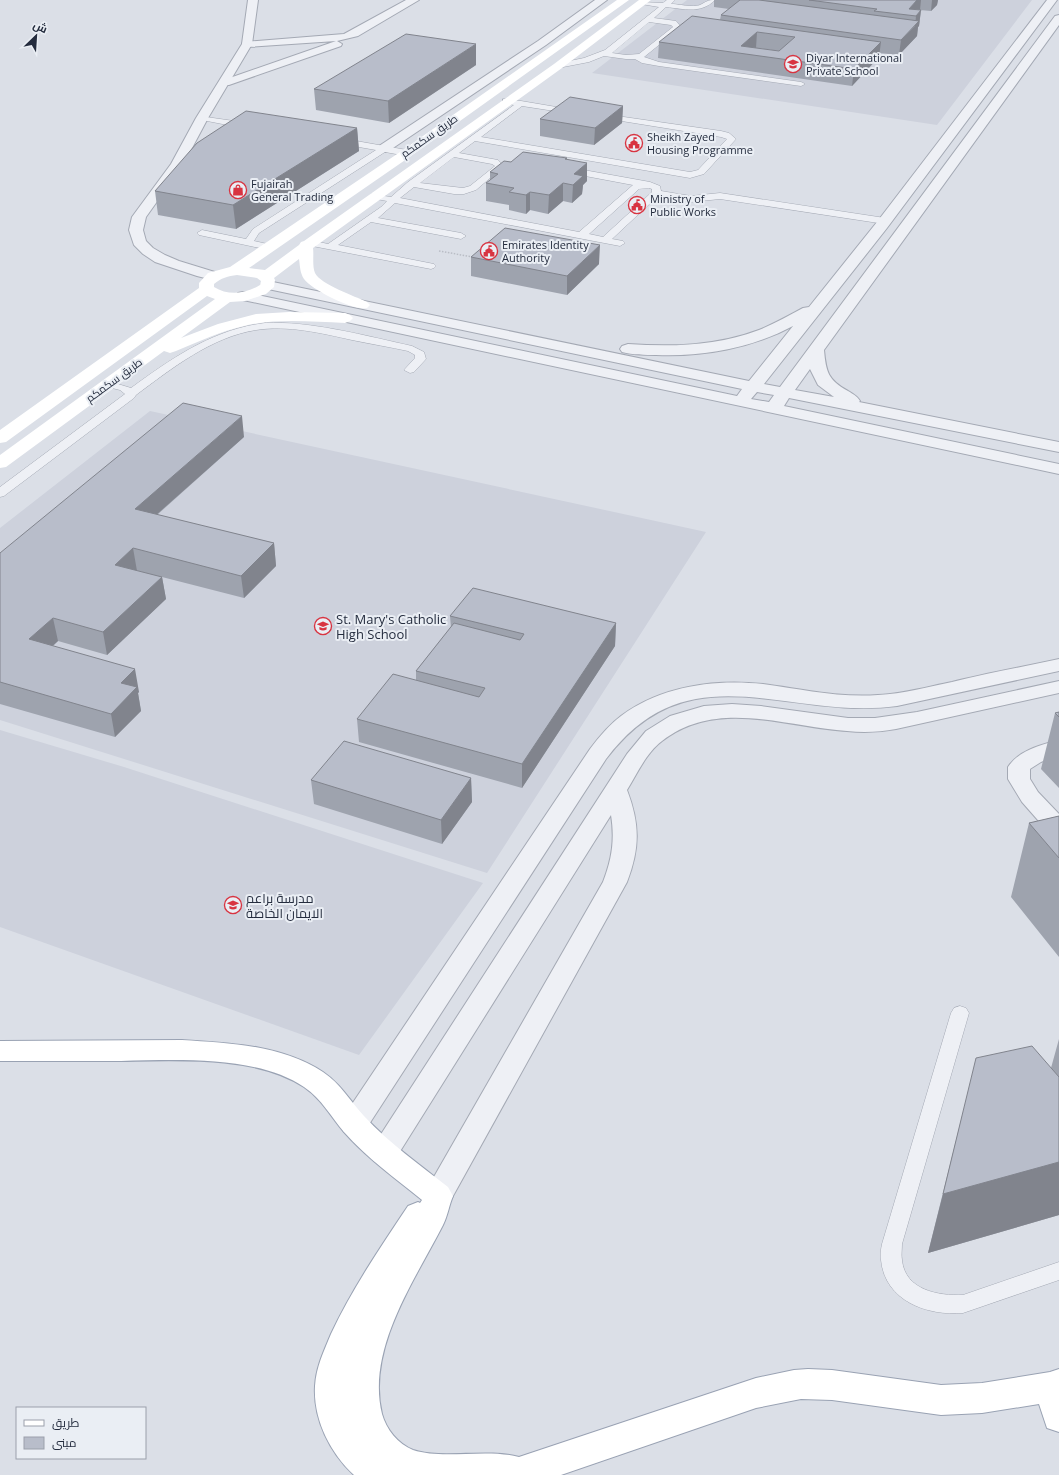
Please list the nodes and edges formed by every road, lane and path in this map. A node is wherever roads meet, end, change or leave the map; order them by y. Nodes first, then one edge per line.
1 (253, 0) edge
2 (414, 0) edge
3 (602, 0) edge
4 (624, 0) edge
5 (671, 0) edge
6 (711, 0) edge
7 (1052, 0) edge
8 (644, 1) edge
9 (664, 5) junction
10 (647, 19) junction
11 (1058, 21) edge
12 (354, 34) junction
13 (247, 44) junction
14 (604, 54) junction
15 (637, 57) junction
16 (558, 66) junction
17 (224, 83) junction
18 (801, 84) dead end
19 (506, 101) junction
20 (521, 103) junction
21 (582, 113) edge
22 (598, 115) edge
23 (202, 118) junction
24 (239, 134) edge
25 (472, 138) junction
26 (329, 139) edge
27 (383, 149) junction
28 (406, 153) junction
29 (452, 154) junction
30 (509, 163) edge
31 (499, 164) junction
32 (558, 168) edge
33 (411, 184) junction
34 (645, 185) junction
35 (656, 193) junction
36 (374, 196) junction
37 (393, 200) junction
38 (369, 219) junction
39 (884, 223) junction
40 (202, 233) dead end
41 (461, 236) dead end
42 (581, 236) junction
43 (605, 240) junction
44 (248, 243) junction
45 (620, 243) dead end
46 (308, 244) junction
47 (269, 247) junction
48 (330, 247) junction
49 (431, 266) dead end
50 (234, 271) junction
51 (267, 281) junction
52 (210, 283) junction
53 (235, 296) junction
54 (819, 304) junction
55 (362, 305) junction
56 (345, 318) junction
57 (530, 340) junction
58 (816, 349) junction
59 (146, 356) junction
60 (410, 370) dead end
61 (108, 384) junction
62 (753, 386) junction
63 (785, 392) junction
64 (131, 393) junction
65 (740, 402) junction
66 (773, 408) junction
67 (863, 408) junction
68 (0, 438) edge
69 (1059, 447) edge
70 (0, 463) edge
71 (1059, 469) edge
72 (0, 493) edge
73 (1059, 665) edge
74 (1059, 686) edge
75 (1059, 748) edge
76 (615, 790) junction
77 (1059, 829) edge
78 (960, 1013) dead end
79 (0, 1051) edge
80 (354, 1124) junction
81 (384, 1153) junction
82 (436, 1199) junction
83 (1059, 1271) edge
84 (1054, 1386) edge
85 (1059, 1417) edge
86 (516, 1474) edge
87 (382, 1475) edge

1 - 13 street
2 - 12 street
3 - 27 street
4 - 28 main road, طريق سكمكم
5 - 9 lane
6 - 9 lane
7 - 39 street
8 - 9 lane
8 - 16 main road, طريق سكمكم
9 - 10 lane
10 - 14 lane
10 - 15 lane
11 - 58 street
12 - 13 street
12 - 17 street
13 - 17 street
14 - 15 lane
14 - 16 lane
15 - 18 lane
16 - 19 main road, طريق سكمكم
17 - 23 street
19 - 20 lane
19 - 36 main road, طريق سكمكم
20 - 21 lane
20 - 25 lane
22 - 25 lane
23 - 24 lane
23 - 52 street
25 - 29 lane
26 - 27 lane
27 - 28 lane
27 - 44 lane
28 - 47 main road, طريق سكمكم
29 - 31 lane
29 - 33 lane
30 - 31 lane
31 - 33 lane
32 - 34 lane
33 - 37 lane
34 - 35 lane
34 - 42 lane
35 - 39 lane
35 - 43 lane
36 - 37 lane
36 - 46 main road, طريق سكمكم
37 - 38 lane
37 - 42 lane
38 - 41 lane
38 - 48 lane
39 - 54 street
40 - 44 lane
42 - 43 lane
43 - 45 lane
44 - 47 lane
46 - 48 lane
46 - 51 main road, طريق سكمكم
46 - 55 main road
47 - 50 main road, طريق سكمكم
48 - 49 lane
50 - 51 main road
50 - 52 main road
51 - 53 main road, طريق سكمكم
51 - 55 street
52 - 53 main road
52 - 68 main road, طريق سكمكم
53 - 56 street
53 - 59 main road, طريق سكمكم
54 - 57 street
54 - 62 street
55 - 57 street
56 - 59 main road
56 - 65 street
57 - 62 street
58 - 63 street
58 - 67 street
59 - 61 main road, طريق سكمكم
60 - 64 lane
61 - 64 lane
61 - 70 main road, طريق سكمكم
62 - 63 street
62 - 65 street
63 - 66 street
63 - 67 street
64 - 72 lane
65 - 66 street
66 - 71 street
67 - 69 street
73 - 80 street
74 - 76 street
75 - 77 street
76 - 81 street
76 - 82 street
78 - 83 lane
79 - 80 main road
80 - 81 main road
81 - 82 main road
82 - 86 main road
82 - 87 main road
84 - 85 main road
84 - 86 main road

